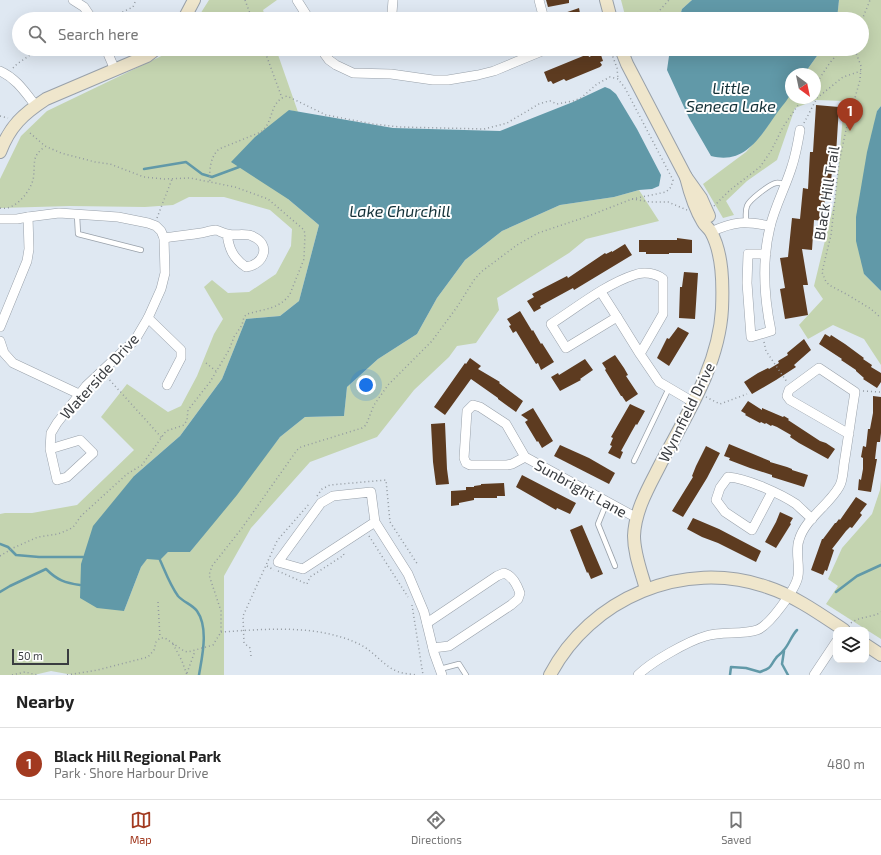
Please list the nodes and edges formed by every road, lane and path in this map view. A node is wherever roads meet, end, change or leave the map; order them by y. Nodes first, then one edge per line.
1 (136, 0) edge
2 (194, 0) edge
3 (245, 0) edge
4 (297, 0) edge
5 (393, 0) edge
6 (539, 0) edge
7 (606, 0) edge
8 (669, 0) edge
9 (870, 0) edge
10 (79, 1) edge
11 (87, 12) edge
12 (121, 12) edge
13 (188, 12) edge
14 (249, 12) edge
15 (305, 12) edge
16 (392, 12) edge
17 (542, 12) edge
18 (609, 12) edge
19 (658, 12) edge
20 (865, 12) edge
21 (29, 56) edge
22 (109, 56) edge
23 (147, 56) edge
24 (267, 56) edge
25 (326, 56) edge
26 (530, 56) edge
27 (613, 56) edge
28 (624, 56) edge
29 (836, 56) edge
30 (858, 56) edge
31 (116, 70) junction
32 (861, 70) junction
33 (4, 72) edge
34 (821, 75) edge
35 (618, 79) junction
36 (282, 98) junction
37 (799, 104) edge
38 (36, 106) junction
39 (0, 116) edge
40 (8, 118) dead end
41 (800, 130) joint
42 (30, 133) dead end
43 (45, 146) junction
44 (0, 152) edge
45 (172, 179) junction
46 (210, 183) junction
47 (785, 185) junction
48 (632, 199) junction
49 (0, 208) edge
50 (705, 208) junction
51 (77, 215) junction
52 (28, 217) junction
53 (0, 219) edge
54 (746, 222) junction
55 (154, 225) junction
56 (770, 226) junction
57 (710, 232) junction
58 (227, 234) dead end
59 (164, 238) junction
60 (141, 250) dead end
61 (766, 254) junction
62 (601, 292) junction
63 (148, 318) junction
64 (617, 318) junction
65 (881, 318) edge
66 (0, 327) edge
67 (761, 334) junction
68 (0, 341) edge
69 (640, 354) junction
70 (206, 364) dead end
71 (102, 371) junction
72 (216, 371) junction
73 (167, 385) dead end
74 (669, 388) junction
75 (791, 389) junction
76 (855, 392) junction
77 (881, 392) edge
78 (79, 394) junction
79 (747, 394) dead end
80 (695, 398) junction
81 (849, 434) junction
82 (162, 438) junction
83 (50, 449) junction
84 (525, 457) junction
85 (634, 461) dead end
86 (772, 492) junction
87 (607, 502) junction
88 (637, 518) junction
89 (812, 519) junction
90 (375, 522) junction
91 (368, 534) dead end
92 (0, 556) edge
93 (418, 565) dead end
94 (615, 566) dead end
95 (646, 588) junction
96 (788, 596) junction
97 (158, 602) dead end
98 (881, 612) edge
99 (427, 623) junction
100 (844, 627) edge
101 (847, 627) edge
102 (243, 630) junction
103 (221, 632) junction
104 (160, 638) junction
105 (173, 643) junction
106 (833, 646) edge
107 (869, 647) edge
108 (433, 648) junction
109 (195, 651) junction
110 (881, 655) edge
111 (251, 656) dead end
112 (441, 672) edge
113 (187, 674) edge
114 (12, 675) edge
115 (37, 675) edge
116 (67, 675) edge
117 (417, 675) edge
118 (423, 675) edge
119 (466, 675) edge
120 (550, 675) edge
121 (638, 675) edge
122 (814, 675) edge

1 - 12 path
2 - 13 street
3 - 14 path
4 - 15 street
5 - 16 street
6 - 17 street
7 - 18 street
8 - 19 path
9 - 20 path
10 - 11 street
21 - 33 path
22 - 31 street
23 - 31 street
24 - 36 path
25 - 26 street
27 - 35 path
28 - 50 street, Wynnfield Drive
29 - 34 path, Black Hill Trail
30 - 32 path, Black Hill Trail
31 - 38 street
32 - 41 path
32 - 65 path, Black Hill Trail
33 - 38 street
35 - 36 path
35 - 48 path
36 - 46 path
37 - 50 path
38 - 44 street
39 - 40 path
41 - 47 street
42 - 43 path
43 - 45 path
43 - 49 path
45 - 46 path
45 - 55 path
46 - 72 path
47 - 54 lane
47 - 56 street
48 - 50 path
48 - 103 path
50 - 57 street, Wynnfield Drive
51 - 52 street
51 - 55 street
51 - 60 lane
52 - 53 street
52 - 66 street
54 - 56 street
54 - 57 street
55 - 59 street
56 - 61 street
57 - 80 street, Wynnfield Drive
58 - 59 street
59 - 63 street, Waterside Drive
61 - 67 street
61 - 67 street
62 - 64 street
62 - 64 street
62 - 69 street
63 - 71 street, Waterside Drive
63 - 73 street
64 - 69 street
67 - 75 path
68 - 78 street
69 - 74 street
70 - 72 path
71 - 78 street, Waterside Drive
71 - 82 path
72 - 82 path
74 - 80 street
74 - 85 lane
75 - 76 street
75 - 81 street
76 - 77 path
76 - 81 street
78 - 83 street, Waterside Drive
79 - 80 path
80 - 88 street, Wynnfield Drive
81 - 89 street
82 - 92 path
83 - 83 street, Waterside Drive
84 - 84 street, Sunbright Lane
84 - 87 street, Sunbright Lane
86 - 86 street
86 - 89 street
87 - 88 street, Sunbright Lane
87 - 94 lane
88 - 95 street, Wynnfield Drive
89 - 96 street
90 - 90 street
90 - 99 street
91 - 118 path
93 - 102 path
95 - 96 street
95 - 120 street
96 - 100 street
96 - 121 street
97 - 104 path
98 - 101 path
99 - 108 street
99 - 108 street
102 - 103 path
102 - 111 path
102 - 117 path
103 - 109 path
104 - 105 path
104 - 116 path
105 - 109 path
105 - 113 path
106 - 122 street
107 - 110 street
108 - 112 street
109 - 113 path
112 - 119 lane
114 - 115 path

